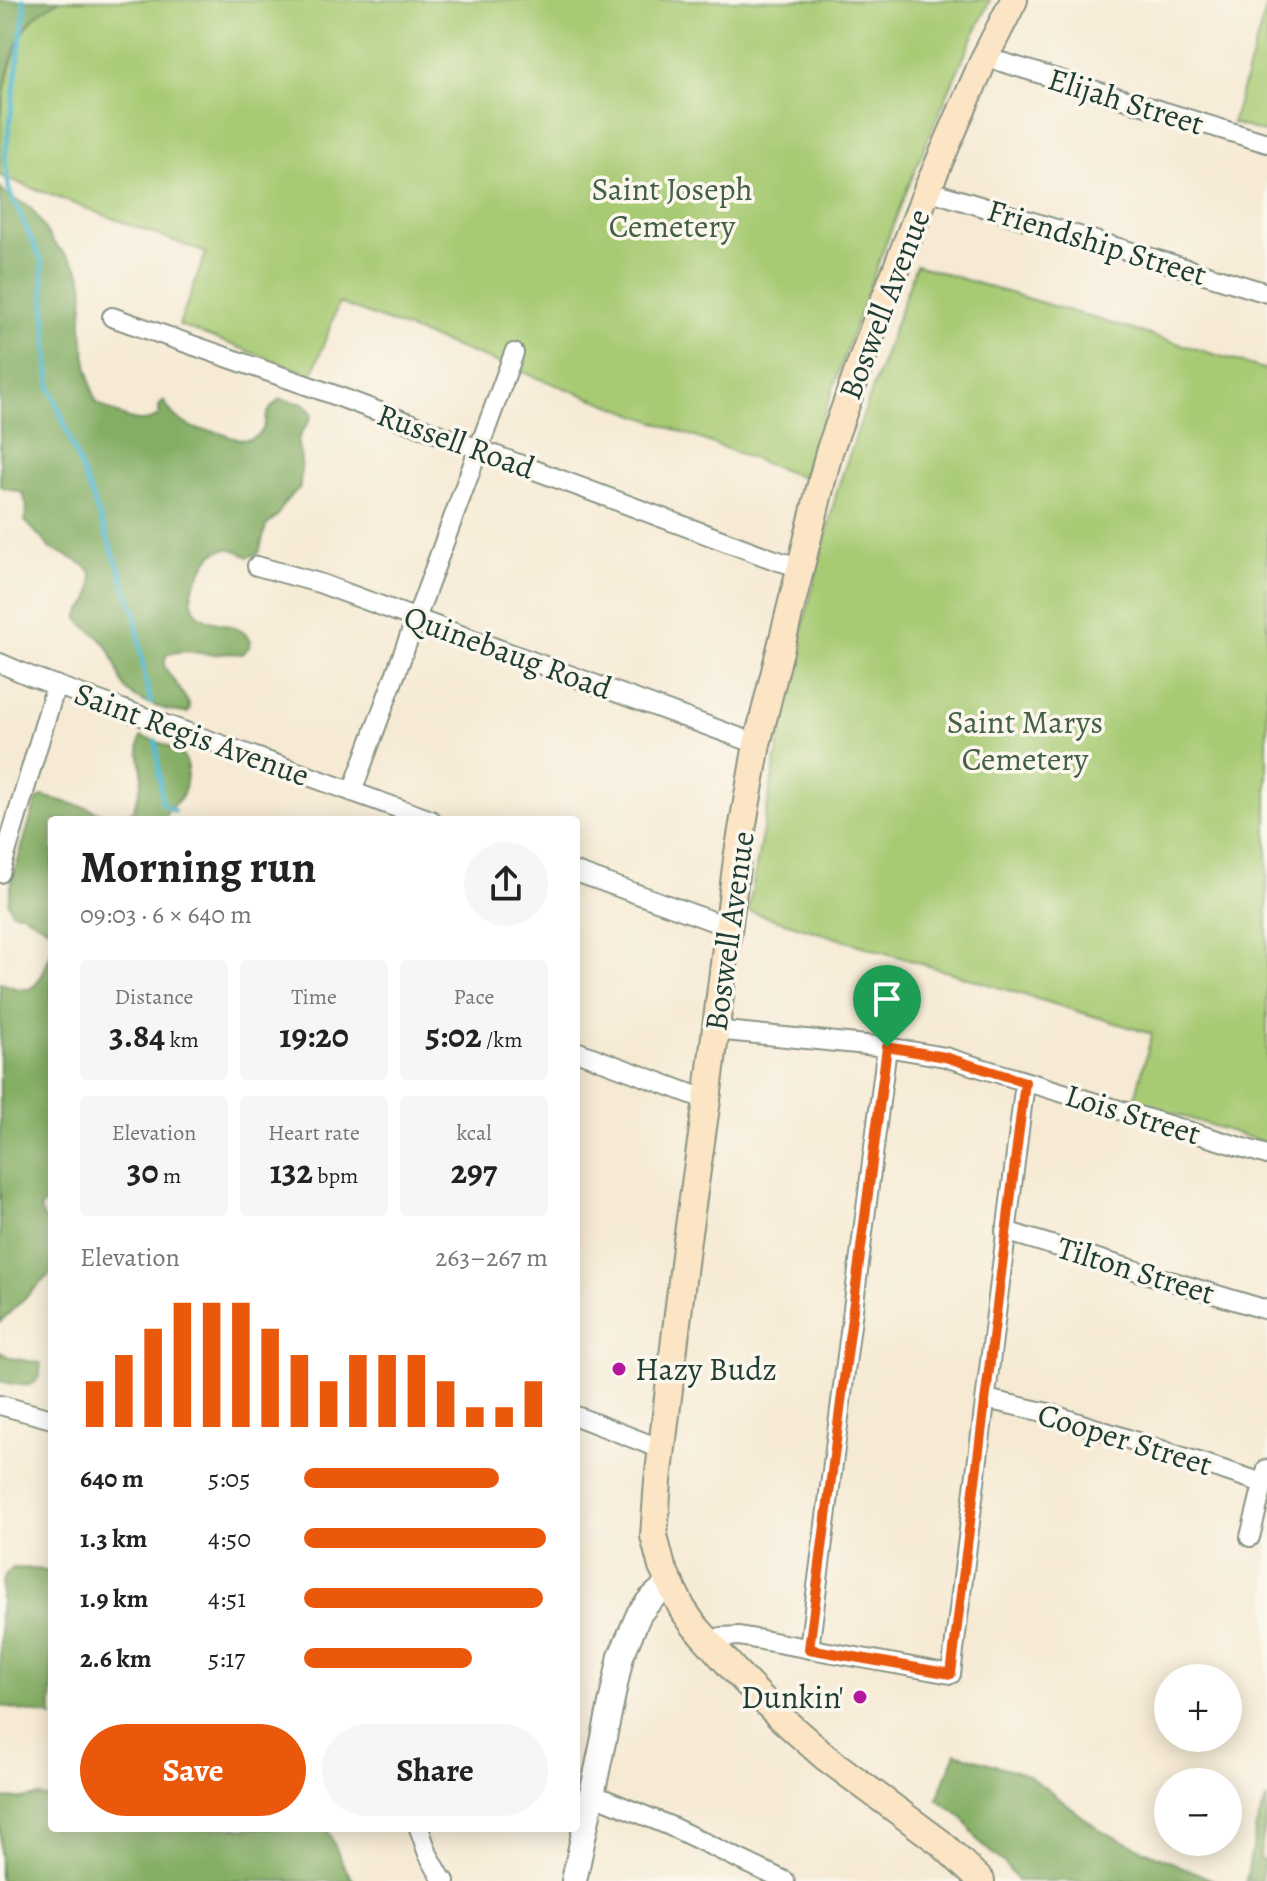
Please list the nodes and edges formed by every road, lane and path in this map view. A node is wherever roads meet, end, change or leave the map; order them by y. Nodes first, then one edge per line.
1 (1014, 0) edge
2 (985, 57) junction
3 (1267, 143) edge
4 (927, 190) junction
5 (1267, 293) edge
6 (112, 317) dead end
7 (514, 353) dead end
8 (478, 449) junction
9 (257, 566) dead end
10 (799, 567) junction
11 (416, 618) junction
12 (0, 663) edge
13 (56, 685) junction
14 (757, 744) junction
15 (352, 792) junction
16 (420, 816) edge
17 (0, 873) edge
18 (580, 873) edge
19 (729, 927) junction
20 (715, 1030) junction
21 (887, 1047) junction
22 (580, 1052) edge
23 (1025, 1082) junction
24 (707, 1100) junction
25 (1267, 1155) edge
26 (1005, 1231) junction
27 (1267, 1310) edge
28 (986, 1399) junction
29 (0, 1405) edge
30 (48, 1418) edge
31 (580, 1418) edge
32 (661, 1449) junction
33 (1265, 1476) edge
34 (1250, 1537) dead end
35 (669, 1583) junction
36 (710, 1643) junction
37 (809, 1649) junction
38 (592, 1794) junction
39 (420, 1832) edge
40 (445, 1881) edge
41 (574, 1881) edge
42 (785, 1881) edge
43 (981, 1881) edge

1 - 2 main road, Boswell Avenue
2 - 3 street, Elijah Street
2 - 4 main road, Boswell Avenue
4 - 5 street, Friendship Street
4 - 10 main road, Boswell Avenue
6 - 8 street, Russell Road
7 - 8 street
8 - 10 street, Russell Road
8 - 11 street
9 - 11 street, Quinebaug Road
10 - 14 main road, Boswell Avenue
11 - 14 street, Quinebaug Road
11 - 15 street
12 - 13 street, Saint Regis Avenue
13 - 15 street, Saint Regis Avenue
13 - 17 street
14 - 19 main road, Boswell Avenue
15 - 16 street, Saint Regis Avenue
18 - 19 street
19 - 20 main road, Boswell Avenue
20 - 21 street, Lois Street
20 - 24 main road, Boswell Avenue
21 - 23 street, Lois Street
21 - 37 street
22 - 24 street
23 - 25 street, Lois Street
23 - 26 street
24 - 32 main road, Boswell Avenue
26 - 27 street, Tilton Street
26 - 28 street
28 - 33 street, Cooper Street
28 - 37 street
29 - 30 street
31 - 32 street
32 - 35 main road, Boswell Avenue
33 - 34 street
35 - 36 main road, Boswell Avenue
35 - 38 street
36 - 37 street
36 - 43 main road, Boswell Avenue
38 - 41 street
38 - 42 street
39 - 40 street

